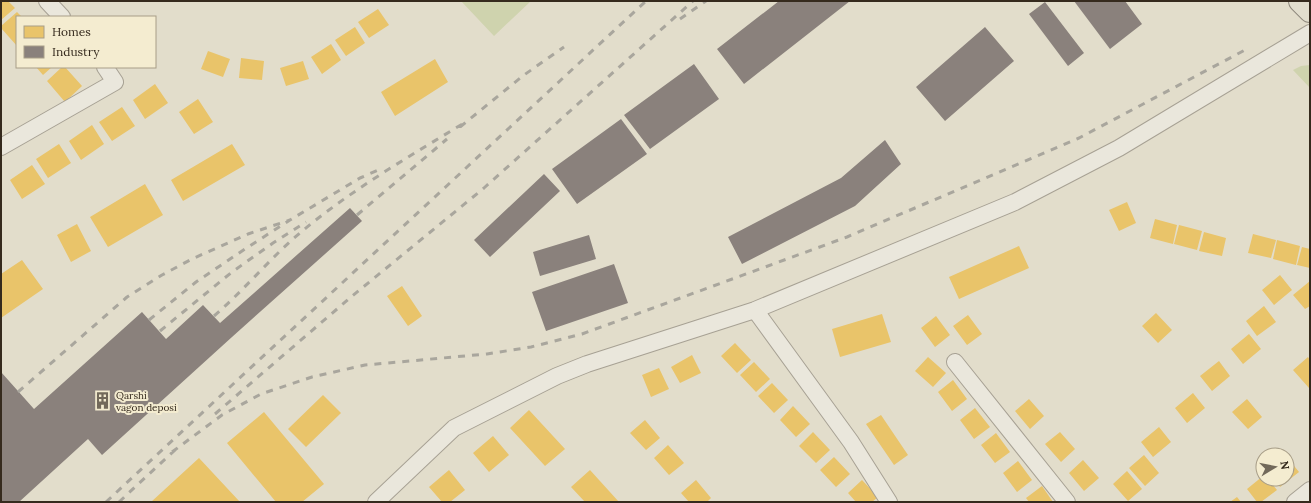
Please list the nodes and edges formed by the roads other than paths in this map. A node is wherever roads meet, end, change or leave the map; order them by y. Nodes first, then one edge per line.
1 (47, 1) edge
2 (1300, 1) edge
3 (1310, 11) edge
4 (61, 16) edge
5 (1310, 33) edge
6 (106, 68) edge
7 (1, 147) edge
8 (755, 310) junction
9 (955, 362) dead end
10 (1310, 490) edge
11 (376, 502) edge
12 (889, 502) edge
13 (1067, 502) edge
14 (1294, 502) edge

1 - 4 street
2 - 3 main road
5 - 8 street
6 - 7 street
8 - 11 street
8 - 12 street
9 - 13 street
10 - 14 street

